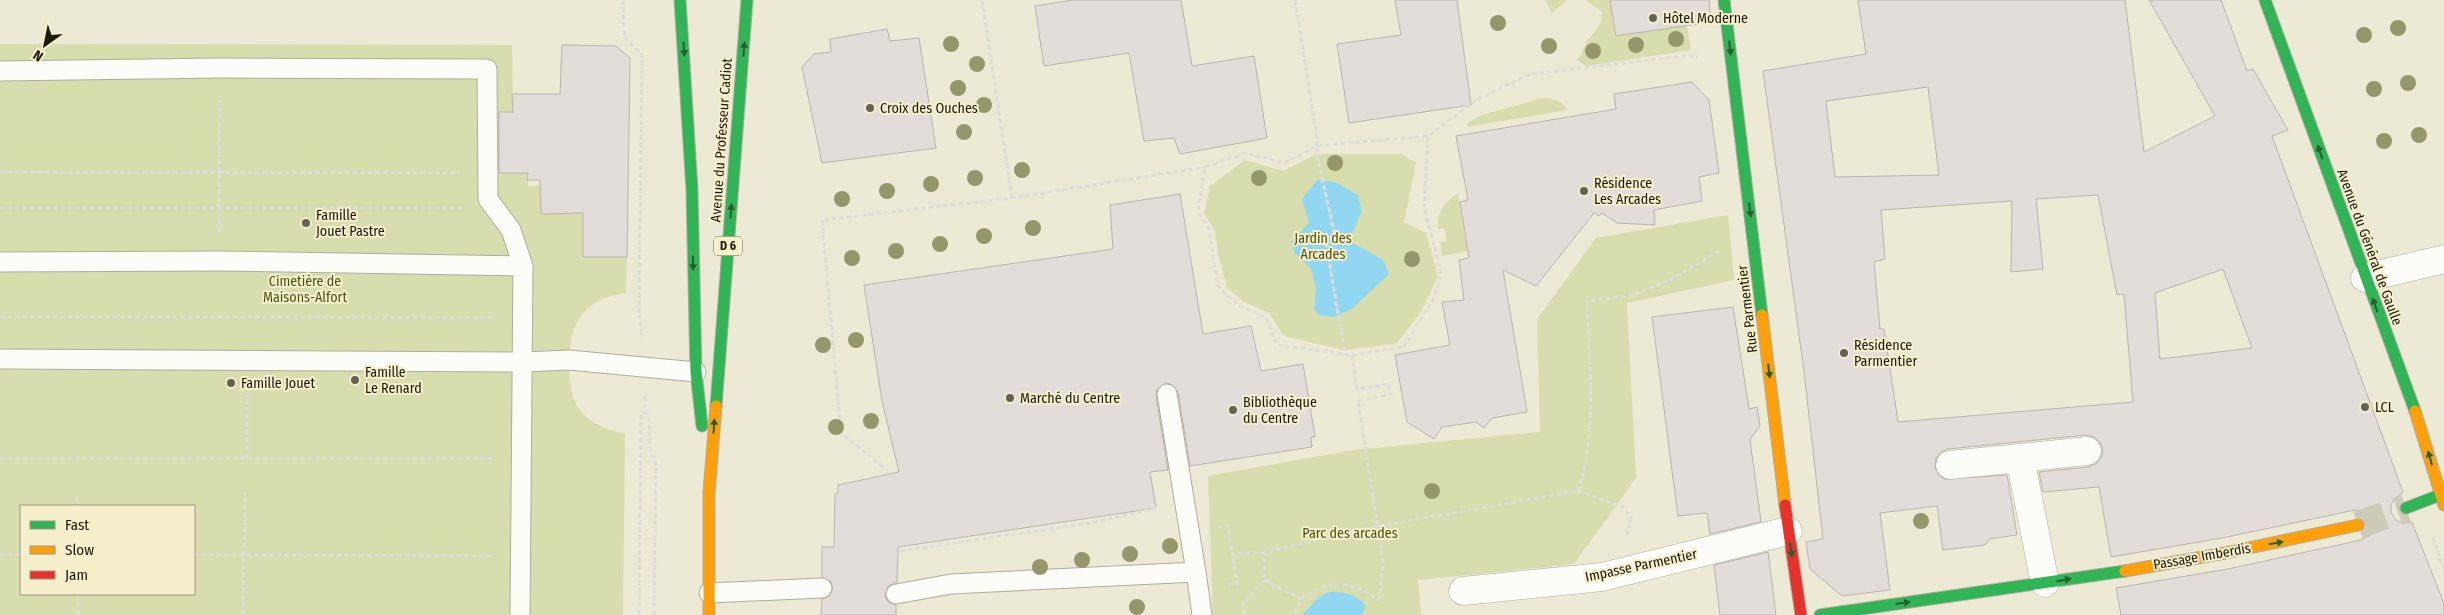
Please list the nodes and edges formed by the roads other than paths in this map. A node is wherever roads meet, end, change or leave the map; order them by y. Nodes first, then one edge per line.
1 (680, 0) edge
2 (748, 0) edge
3 (1724, 0) edge
4 (2265, 0) edge
5 (0, 72) edge
6 (2444, 259) edge
7 (0, 262) edge
8 (523, 266) junction
9 (2365, 278) junction
10 (0, 358) edge
11 (523, 362) junction
12 (696, 372) junction
13 (1167, 394) dead end
14 (2087, 451) dead end
15 (2020, 458) junction
16 (1950, 465) dead end
17 (709, 492) junction
18 (2442, 500) edge
19 (2406, 508) tunnel mouth
20 (2358, 525) tunnel mouth
21 (1788, 531) junction
22 (1196, 572) junction
23 (2044, 583) junction
24 (822, 588) dead end
25 (1463, 591) dead end
26 (709, 593) junction
27 (896, 594) dead end
28 (520, 615) edge
29 (709, 615) edge
30 (1202, 615) edge
31 (1801, 615) edge
32 (1820, 615) edge

1 -> 12 street, Avenue du Professeur Cadiot / D 6
17 -> 2 street, Avenue du Professeur Cadiot / D 6
3 -> 21 street, Rue Parmentier
9 -> 4 street, Avenue du Général de Gaulle
5 - 8 lane
6 - 9 street
7 - 8 lane
8 - 11 lane
18 -> 9 street, Avenue du Général de Gaulle
10 - 11 lane
11 - 12 lane
11 - 28 lane
12 - 17 street, Avenue du Professeur Cadiot / D 6
13 - 22 lane
14 - 15 street
15 - 16 street
15 - 23 street
17 - 26 street, Avenue du Professeur Cadiot / D 6
18 - 19 street
23 -> 20 street, Passage Imberdis
21 - 25 street, Impasse Parmentier
21 -> 31 street, Rue Parmentier
22 - 27 lane
22 - 30 lane
32 -> 23 street, Passage Imberdis
24 - 26 lane
26 - 29 street, Avenue du Professeur Cadiot / D 6

